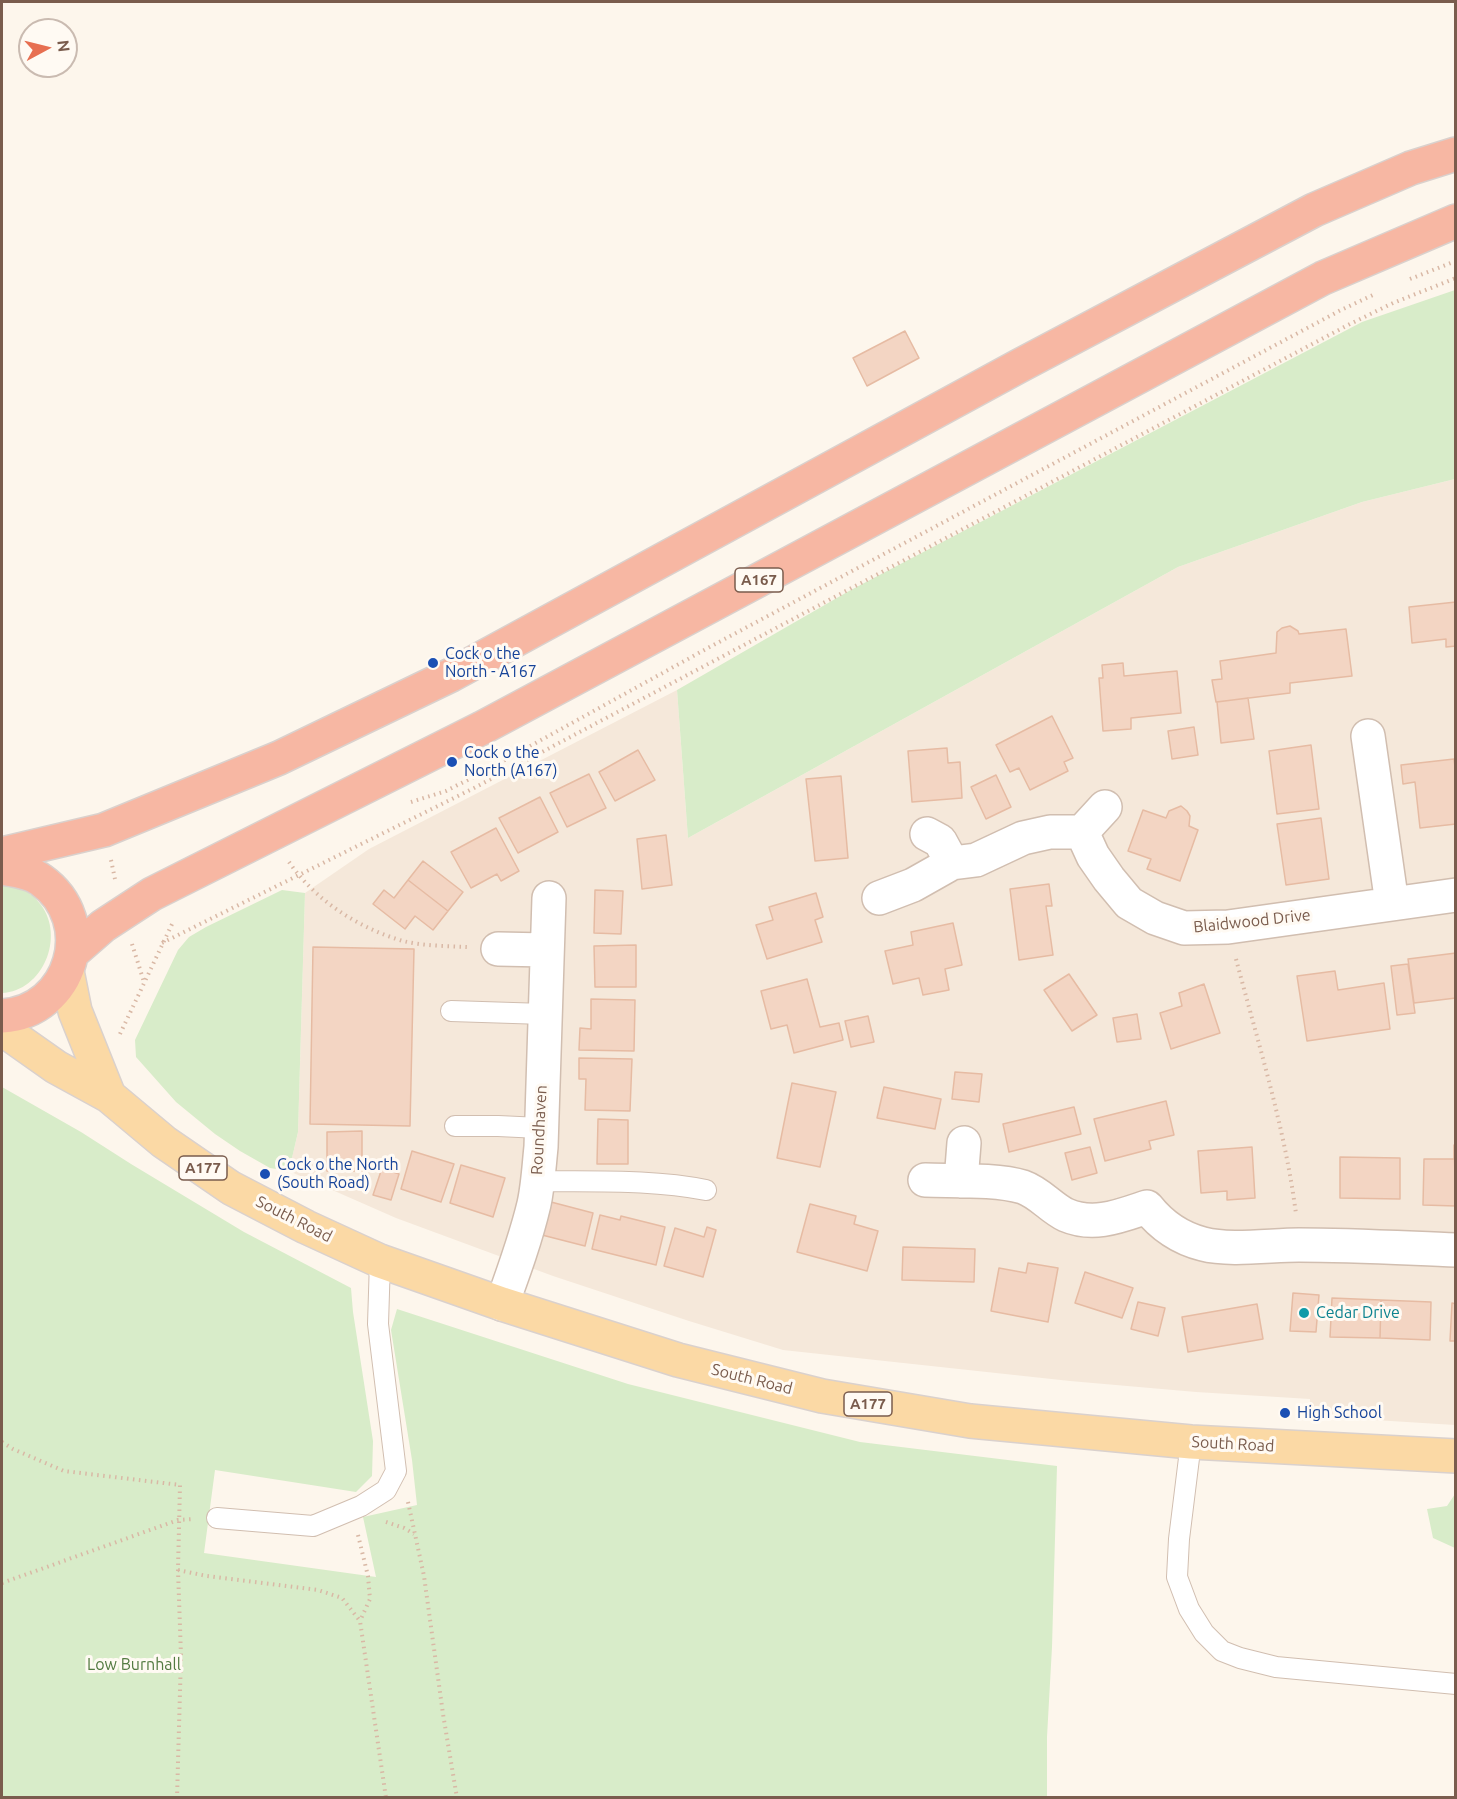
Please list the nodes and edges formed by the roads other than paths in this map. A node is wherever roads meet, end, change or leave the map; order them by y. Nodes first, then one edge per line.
1 (1455, 154) edge
2 (1455, 221) edge
3 (1368, 736) dead end
4 (1105, 807) dead end
5 (1082, 832) junction
6 (927, 834) dead end
7 (2, 854) edge
8 (952, 863) junction
9 (2, 868) edge
10 (1455, 895) edge
11 (549, 898) dead end
12 (879, 898) dead end
13 (1392, 904) junction
14 (498, 950) road end
15 (546, 950) junction
16 (69, 962) junction
17 (451, 1011) dead end
18 (544, 1014) junction
19 (2, 1016) edge
20 (2, 1029) edge
21 (110, 1096) junction
22 (455, 1126) dead end
23 (540, 1128) junction
24 (963, 1143) dead end
25 (925, 1180) dead end
26 (537, 1181) junction
27 (961, 1181) junction
28 (706, 1190) dead end
29 (1455, 1250) edge
30 (380, 1261) junction
31 (502, 1304) junction
32 (1191, 1442) junction
33 (1455, 1456) edge
34 (218, 1518) road end
35 (1455, 1684) edge

1 - 7 highway
2 - 16 highway, A167
3 - 13 street
4 - 5 street
5 - 8 street
5 - 13 street, Blaidwood Drive
6 - 8 street
8 - 12 street
9 - 16 highway
10 - 13 street, Blaidwood Drive
11 - 15 street, Roundhaven
14 - 15 street
15 - 18 street, Roundhaven
16 - 19 highway
16 - 21 main road, South Road / A177
17 - 18 lane
18 - 23 street, Roundhaven
20 - 21 main road, South Road / A177
21 - 30 main road, South Road / A177
22 - 23 lane
23 - 26 street, Roundhaven
24 - 27 street
25 - 27 street
26 - 28 lane
26 - 31 street, Roundhaven
27 - 29 street
30 - 31 main road, South Road / A177
30 - 34 lane
31 - 32 main road, South Road / A177
32 - 33 main road, South Road / A177
32 - 35 lane

